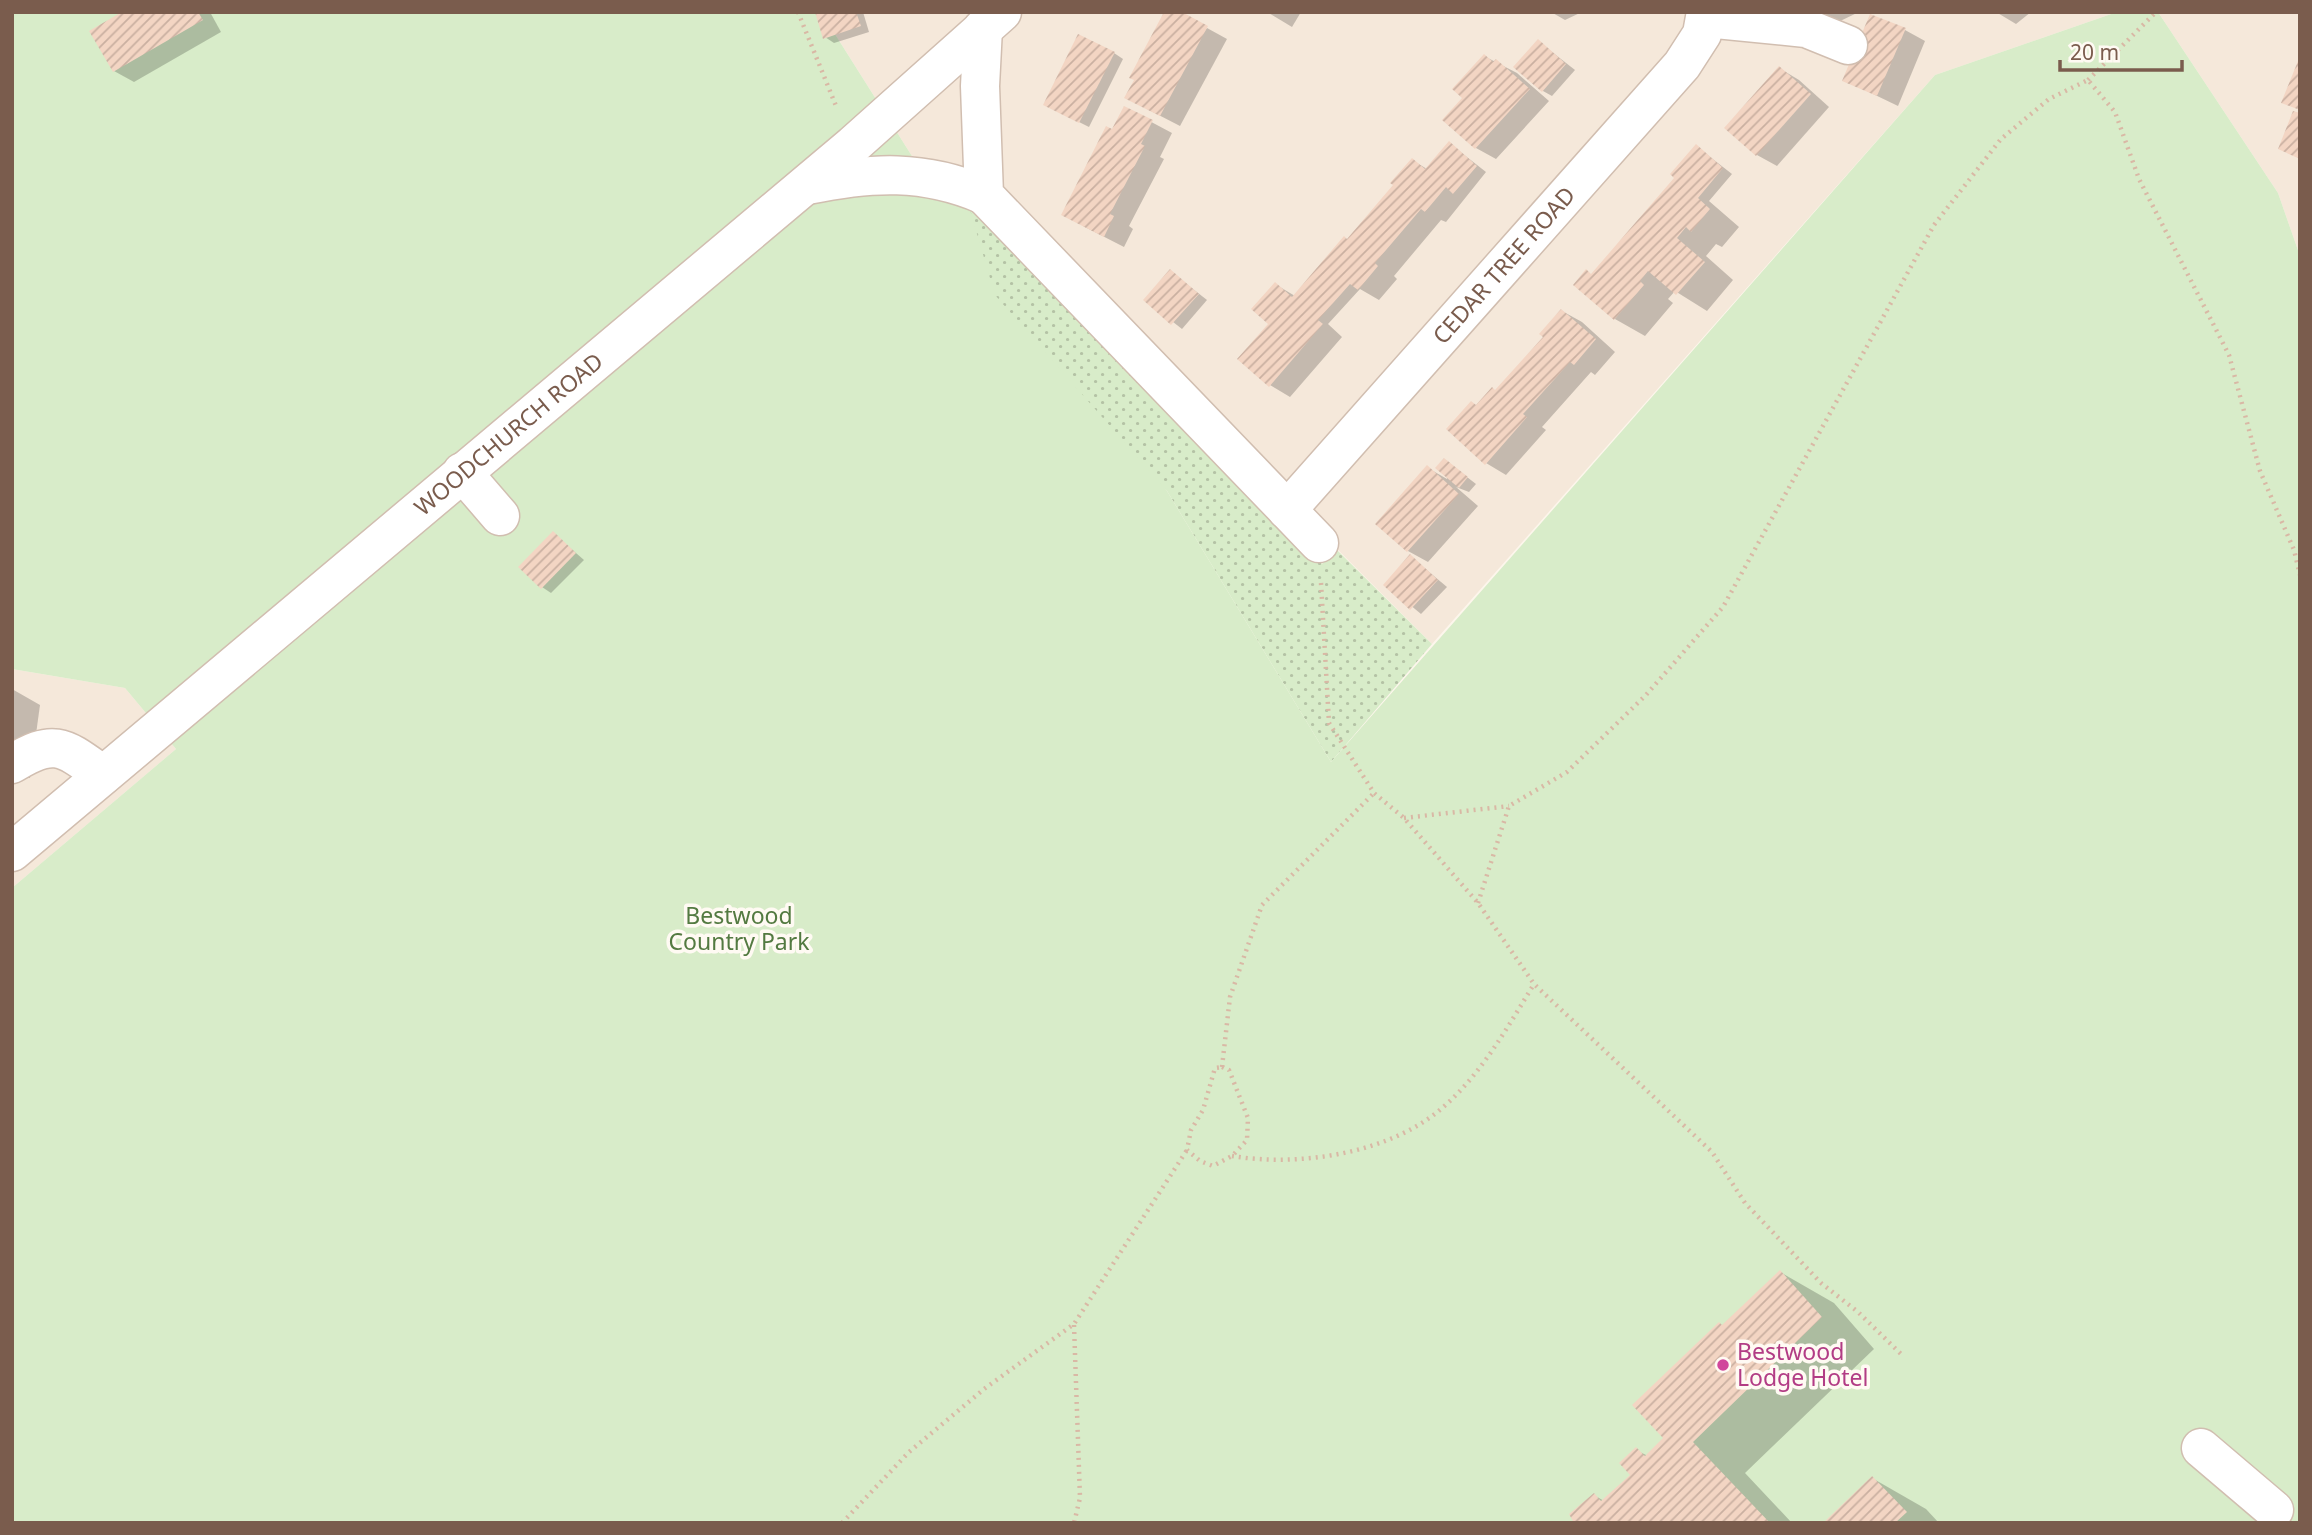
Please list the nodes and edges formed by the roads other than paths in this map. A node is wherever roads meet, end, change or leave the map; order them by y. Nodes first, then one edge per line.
1 (1706, 15) edge
2 (993, 20) edge
3 (1848, 45) dead end
4 (800, 187) junction
5 (984, 195) junction
6 (462, 472) junction
7 (1287, 510) junction
8 (500, 516) dead end
9 (1319, 543) road end
10 (12, 764) edge
11 (103, 775) junction
12 (12, 852) edge
13 (2201, 1448) dead end
14 (2281, 1511) edge

1 - 3 street
1 - 7 street, CEDAR TREE ROAD
2 - 4 street, WOODCHURCH ROAD
2 - 5 street
4 - 5 street
4 - 6 street, WOODCHURCH ROAD
5 - 7 street
6 - 8 street
6 - 11 street, WOODCHURCH ROAD
7 - 9 street
10 - 11 street
11 - 12 street, WOODCHURCH ROAD
13 - 14 street

